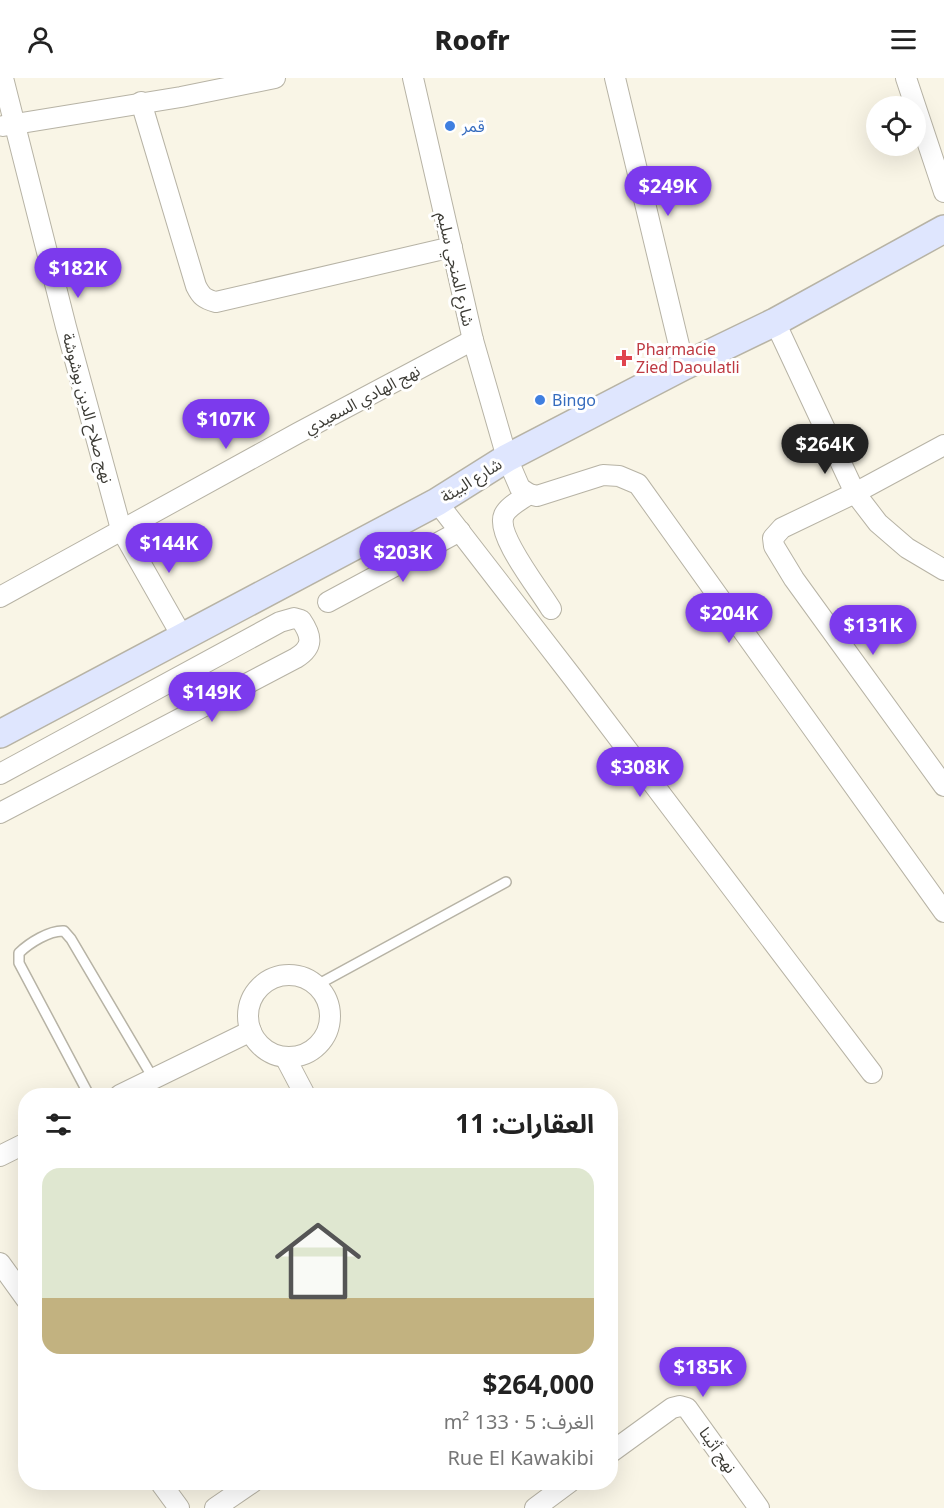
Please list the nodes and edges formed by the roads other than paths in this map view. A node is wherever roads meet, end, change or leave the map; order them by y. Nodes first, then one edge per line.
1 (3, 78) edge
2 (275, 78) edge
3 (413, 78) edge
4 (615, 78) edge
5 (906, 78) edge
6 (141, 102) junction
7 (7, 125) edge
8 (944, 192) edge
9 (944, 229) edge
10 (452, 247) junction
11 (775, 322) junction
12 (473, 340) junction
13 (684, 366) junction
14 (944, 445) edge
15 (507, 458) junction
16 (855, 493) junction
17 (529, 494) junction
18 (437, 502) junction
19 (121, 529) junction
20 (460, 531) junction
21 (944, 570) edge
22 (0, 597) edge
23 (328, 602) dead end
24 (551, 609) dead end
25 (183, 638) junction
26 (0, 734) edge
27 (0, 774) edge
28 (944, 786) edge
29 (0, 813) edge
30 (506, 882) dead end
31 (944, 912) edge
32 (317, 985) junction
33 (251, 1031) junction
34 (285, 1057) junction
35 (872, 1073) dead end
36 (153, 1078) junction
37 (85, 1088) edge
38 (134, 1088) edge
39 (301, 1088) edge
40 (18, 1147) edge
41 (0, 1156) edge
42 (0, 1263) edge
43 (18, 1288) edge
44 (618, 1447) edge
45 (166, 1490) edge
46 (242, 1490) edge
47 (559, 1490) edge
48 (179, 1508) edge
49 (216, 1508) edge
50 (535, 1508) edge
51 (759, 1508) edge

1 - 7 street, نهج صلاح الدين بوشوشة
2 - 6 street
3 - 10 street, شارع المنجي سليم
4 - 13 street
5 - 8 street
6 - 7 street
6 - 10 street
7 - 19 street, نهج صلاح الدين بوشوشة
9 - 11 main road, شارع البيئة
10 - 12 street, شارع المنجي سليم
11 - 13 main road, شارع البيئة
11 - 16 street
12 - 15 street, شارع المنجي سليم
12 - 19 street, نهج الهادي السعيدي
13 - 15 main road, شارع البيئة
14 - 16 street
15 - 17 street, شارع المنجي سليم
15 - 18 main road, شارع البيئة
16 - 21 street
16 - 28 street
17 - 24 street
17 - 31 street
18 - 20 street
18 - 25 main road, شارع البيئة
19 - 22 street, نهج الهادي السعيدي
19 - 25 street, نهج صلاح الدين بوشوشة
20 - 23 street
20 - 35 street
25 - 26 main road, شارع البيئة
27 - 29 street
30 - 32 lane
32 - 33 street
32 - 34 street
33 - 34 street
33 - 36 street
34 - 39 street
36 - 37 lane
36 - 38 street
40 - 41 street
42 - 43 street
44 - 51 street, نهج أثينا
45 - 48 street
46 - 49 street
47 - 50 street

